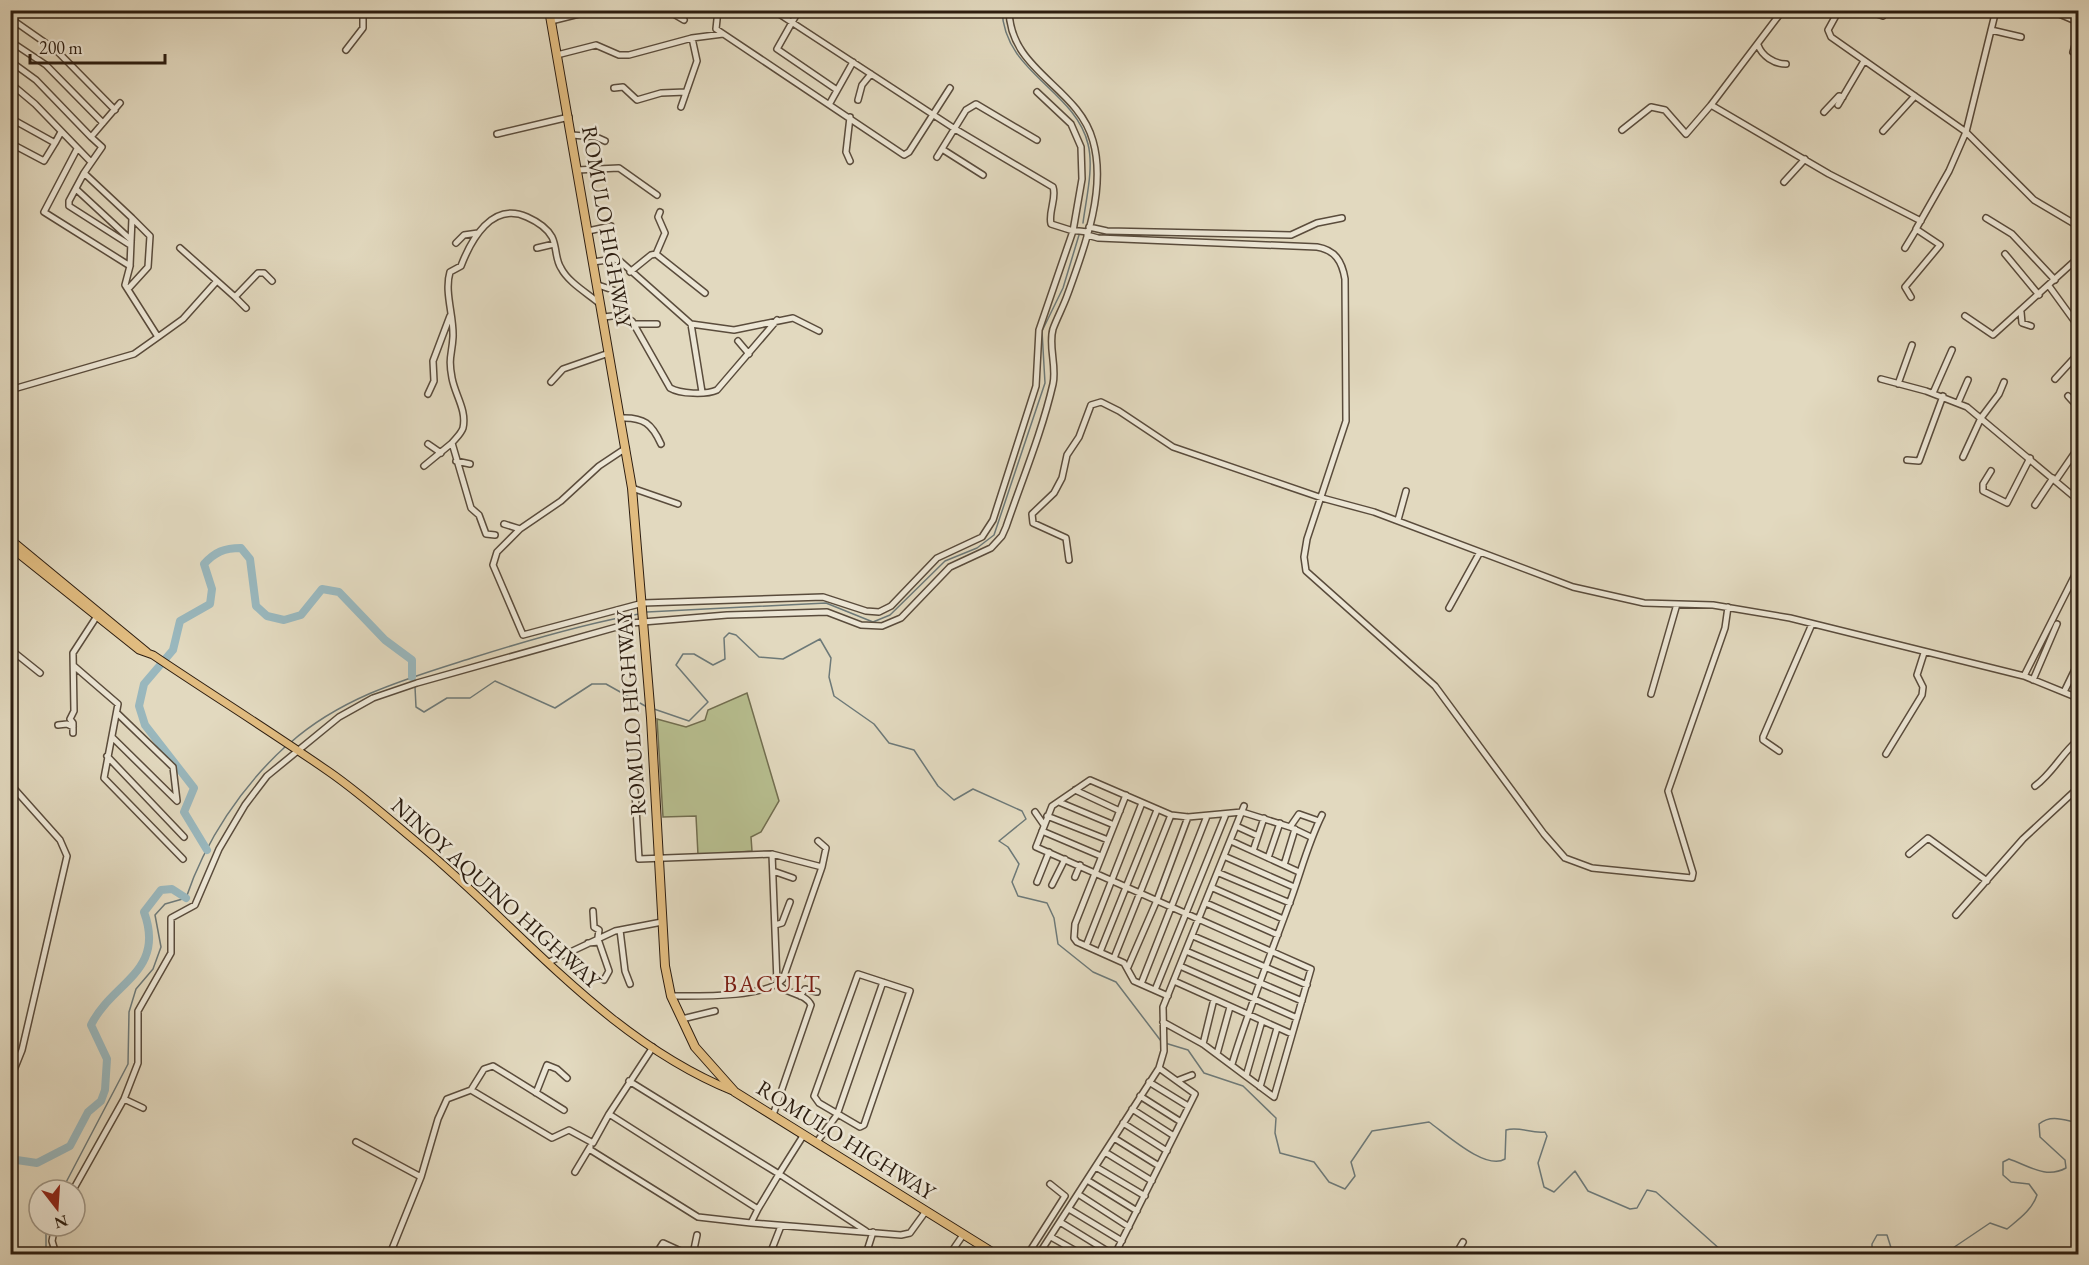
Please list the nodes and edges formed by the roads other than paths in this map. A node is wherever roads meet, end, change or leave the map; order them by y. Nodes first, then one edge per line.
1 (363, 10) edge
2 (549, 10) edge
3 (595, 10) edge
4 (668, 10) edge
5 (718, 10) edge
6 (773, 10) edge
7 (799, 10) edge
8 (1009, 10) edge
9 (1783, 10) edge
10 (1839, 10) edge
11 (1877, 10) edge
12 (1995, 10) edge
13 (2050, 10) edge
14 (1883, 16) dead end
15 (684, 20) dead end
16 (551, 21) junction
17 (792, 22) junction
18 (2079, 22) edge
19 (1991, 30) junction
20 (724, 34) junction
21 (2021, 37) dead end
22 (10, 38) edge
23 (692, 38) junction
24 (1758, 45) junction
25 (2075, 45) dead end
26 (346, 50) dead end
27 (2073, 52) dead end
28 (557, 55) junction
29 (10, 62) edge
30 (853, 62) junction
31 (1864, 62) junction
32 (1786, 64) dead end
33 (871, 74) junction
34 (10, 83) edge
35 (614, 88) dead end
36 (950, 88) dead end
37 (837, 90) junction
38 (686, 92) junction
39 (1037, 92) dead end
40 (1915, 96) junction
41 (1843, 97) junction
42 (858, 100) dead end
43 (830, 103) junction
44 (120, 104) dead end
45 (1711, 105) junction
46 (1838, 105) dead end
47 (681, 106) dead end
48 (115, 110) junction
49 (1824, 112) dead end
50 (932, 114) junction
51 (569, 117) junction
52 (849, 117) junction
53 (10, 118) edge
54 (103, 123) junction
55 (955, 129) junction
56 (1622, 130) dead end
57 (1882, 131) dead end
58 (61, 132) junction
59 (1966, 132) junction
60 (497, 134) dead end
61 (572, 135) junction
62 (91, 137) junction
63 (1037, 140) dead end
64 (605, 141) dead end
65 (10, 142) edge
66 (55, 143) junction
67 (77, 149) junction
68 (942, 149) junction
69 (937, 157) dead end
70 (1805, 159) junction
71 (850, 161) dead end
72 (91, 162) junction
73 (577, 170) junction
74 (84, 173) junction
75 (983, 175) dead end
76 (1784, 182) dead end
77 (76, 189) junction
78 (657, 195) dead end
79 (660, 212) dead end
80 (132, 218) junction
81 (1342, 218) dead end
82 (1986, 218) dead end
83 (1921, 221) junction
84 (610, 226) dead end
85 (2079, 226) edge
86 (1916, 230) junction
87 (588, 231) junction
88 (1073, 231) junction
89 (1088, 231) junction
90 (478, 233) junction
91 (131, 243) junction
92 (456, 243) dead end
93 (554, 244) junction
94 (180, 248) dead end
95 (537, 248) dead end
96 (1905, 248) dead end
97 (656, 254) junction
98 (2005, 254) dead end
99 (2079, 258) edge
100 (593, 262) junction
101 (130, 266) junction
102 (630, 272) junction
103 (129, 273) junction
104 (135, 280) junction
105 (2055, 280) junction
106 (272, 281) dead end
107 (216, 282) junction
108 (598, 285) junction
109 (2049, 286) junction
110 (128, 290) junction
111 (620, 292) dead end
112 (705, 293) dead end
113 (2039, 295) junction
114 (235, 297) junction
115 (1911, 297) dead end
116 (601, 304) junction
117 (246, 308) dead end
118 (2021, 312) junction
119 (451, 315) junction
120 (604, 316) junction
121 (1965, 316) dead end
122 (777, 320) junction
123 (635, 324) junction
124 (657, 324) dead end
125 (691, 324) junction
126 (2031, 326) dead end
127 (2079, 326) edge
128 (819, 331) dead end
129 (158, 338) junction
130 (738, 342) dead end
131 (1912, 345) dead end
132 (1952, 350) dead end
133 (611, 353) junction
134 (749, 354) junction
135 (2079, 354) edge
136 (1881, 379) dead end
137 (2055, 379) dead end
138 (1968, 380) dead end
139 (551, 382) dead end
140 (2004, 382) dead end
141 (1898, 384) junction
142 (10, 390) edge
143 (702, 392) junction
144 (1933, 393) junction
145 (428, 394) dead end
146 (1943, 396) junction
147 (2068, 396) dead end
148 (1958, 403) junction
149 (2079, 407) edge
150 (621, 418) junction
151 (1981, 418) junction
152 (452, 443) junction
153 (429, 444) dead end
154 (661, 444) dead end
155 (626, 448) junction
156 (2078, 448) edge
157 (441, 453) junction
158 (1963, 457) dead end
159 (2030, 458) junction
160 (1907, 460) dead end
161 (456, 461) junction
162 (470, 464) dead end
163 (424, 466) dead end
164 (1990, 471) dead end
165 (2054, 479) junction
166 (632, 488) junction
167 (1406, 491) dead end
168 (1322, 498) junction
169 (2079, 500) edge
170 (678, 504) dead end
171 (2035, 505) dead end
172 (1398, 520) junction
173 (504, 524) dead end
174 (520, 529) junction
175 (495, 535) dead end
176 (10, 539) edge
177 (10, 547) edge
178 (20, 550) junction
179 (1480, 552) junction
180 (1069, 560) dead end
181 (2079, 569) edge
182 (643, 604) junction
183 (1677, 604) junction
184 (892, 607) junction
185 (1728, 607) junction
186 (1449, 608) dead end
187 (98, 614) junction
188 (901, 615) junction
189 (644, 620) junction
190 (1812, 624) junction
191 (2057, 624) dead end
192 (10, 649) edge
193 (1924, 653) junction
194 (2079, 663) edge
195 (74, 666) junction
196 (39, 673) dead end
197 (2024, 676) junction
198 (2033, 680) junction
199 (2064, 692) junction
200 (1651, 694) dead end
201 (2079, 698) edge
202 (117, 713) junction
203 (58, 725) dead end
204 (112, 737) junction
205 (2079, 740) edge
206 (296, 750) junction
207 (1779, 751) dead end
208 (1886, 754) dead end
209 (107, 756) junction
210 (10, 784) edge
211 (2035, 786) dead end
212 (2079, 788) edge
213 (1075, 790) junction
214 (634, 791) dead end
215 (1126, 795) junction
216 (1047, 800) dead end
217 (1059, 802) junction
218 (1142, 803) junction
219 (1052, 806) junction
220 (1243, 809) junction
221 (1157, 810) junction
222 (1120, 811) junction
223 (1035, 812) dead end
224 (1227, 814) junction
225 (1171, 815) junction
226 (1047, 816) junction
227 (1207, 816) junction
228 (1188, 817) junction
229 (1264, 818) junction
230 (1280, 823) junction
231 (1114, 825) junction
232 (1236, 826) junction
233 (1043, 828) junction
234 (1292, 828) junction
235 (1258, 836) junction
236 (184, 837) dead end
237 (1311, 837) junction
238 (1108, 840) junction
239 (818, 841) dead end
240 (1231, 841) junction
241 (1253, 851) junction
242 (1049, 852) junction
243 (772, 854) junction
244 (1909, 854) dead end
245 (1101, 856) junction
246 (1226, 857) junction
247 (1268, 858) junction
248 (183, 859) dead end
249 (1065, 859) junction
250 (658, 860) junction
251 (1080, 865) junction
252 (1284, 865) junction
253 (822, 867) junction
254 (773, 871) junction
255 (1095, 872) junction
256 (1299, 872) junction
257 (1219, 873) junction
258 (1075, 877) dead end
259 (792, 878) dead end
260 (1111, 879) junction
261 (1987, 881) junction
262 (1037, 882) dead end
263 (1052, 885) dead end
264 (1125, 886) junction
265 (1294, 887) junction
266 (1213, 888) junction
267 (1141, 892) junction
268 (1157, 900) junction
269 (790, 902) dead end
270 (1206, 903) junction
271 (1290, 903) junction
272 (1173, 906) junction
273 (593, 911) dead end
274 (1187, 913) junction
275 (1956, 915) dead end
276 (1200, 918) junction
277 (1283, 920) junction
278 (662, 922) junction
279 (775, 925) junction
280 (620, 930) junction
281 (1278, 935) junction
282 (1193, 936) junction
283 (597, 938) junction
284 (588, 943) junction
285 (1086, 946) junction
286 (1186, 951) junction
287 (1272, 951) junction
288 (1100, 952) junction
289 (1114, 958) junction
290 (549, 962) junction
291 (1180, 966) junction
292 (1128, 967) junction
293 (1265, 968) junction
294 (604, 980) dead end
295 (1174, 981) junction
296 (883, 982) junction
297 (1259, 983) junction
298 (630, 984) dead end
299 (1141, 984) junction
300 (778, 985) junction
301 (1307, 985) junction
302 (1155, 990) junction
303 (817, 992) dead end
304 (671, 996) junction
305 (800, 996) junction
306 (1168, 996) junction
307 (1214, 999) junction
308 (1253, 999) junction
309 (1302, 1001) junction
310 (1230, 1007) junction
311 (715, 1011) dead end
312 (1247, 1015) junction
313 (1297, 1018) junction
314 (680, 1019) junction
315 (1262, 1021) junction
316 (1163, 1022) junction
317 (1277, 1028) junction
318 (1292, 1034) junction
319 (1203, 1044) junction
320 (653, 1047) junction
321 (1217, 1054) junction
322 (1232, 1064) junction
323 (1159, 1068) junction
324 (1192, 1075) dead end
325 (1246, 1076) junction
326 (11, 1077) edge
327 (567, 1078) dead end
328 (1179, 1080) junction
329 (629, 1082) junction
330 (1149, 1082) junction
331 (1260, 1088) junction
332 (471, 1090) junction
333 (735, 1092) junction
334 (536, 1093) junction
335 (1140, 1096) junction
336 (124, 1099) junction
337 (1188, 1106) junction
338 (143, 1108) dead end
339 (1132, 1109) junction
340 (564, 1110) dead end
341 (609, 1114) junction
342 (837, 1114) junction
343 (772, 1115) junction
344 (1181, 1122) junction
345 (1123, 1124) junction
346 (803, 1136) junction
347 (1174, 1136) junction
348 (1114, 1138) junction
349 (356, 1142) dead end
350 (593, 1143) junction
351 (816, 1143) junction
352 (589, 1149) junction
353 (1167, 1151) junction
354 (1105, 1152) junction
355 (1160, 1166) junction
356 (1096, 1167) junction
357 (575, 1172) dead end
358 (779, 1174) junction
359 (421, 1177) junction
360 (80, 1178) edge
361 (1087, 1180) junction
362 (1152, 1181) junction
363 (1050, 1184) dead end
364 (1078, 1194) junction
365 (1144, 1196) junction
366 (758, 1209) junction
367 (1069, 1209) junction
368 (926, 1211) junction
369 (1137, 1211) junction
370 (1060, 1222) junction
371 (751, 1223) junction
372 (782, 1226) junction
373 (1129, 1227) junction
374 (870, 1232) junction
375 (963, 1234) junction
376 (697, 1235) dead end
377 (1051, 1237) junction
378 (53, 1238) edge
379 (1122, 1241) junction
380 (1463, 1242) dead end
381 (1041, 1252) edge
382 (770, 1253) edge
383 (56, 1254) edge
384 (390, 1254) edge
385 (656, 1254) edge
386 (687, 1254) edge
387 (693, 1254) edge
388 (810, 1254) edge
389 (866, 1254) edge
390 (950, 1254) edge
391 (995, 1254) edge
392 (1028, 1254) edge
393 (1049, 1254) edge
394 (1081, 1254) edge
395 (1113, 1254) edge
396 (1456, 1254) edge

1 - 26 street
2 - 16 highway, ROMULO HIGHWAY
3 - 16 street
4 - 15 street
5 - 20 street
6 - 17 street
7 - 17 street
8 - 89 street
9 - 24 street
10 - 31 street
11 - 14 street
12 - 19 street
13 - 18 street
16 - 28 highway, ROMULO HIGHWAY
17 - 30 street
17 - 37 street
19 - 21 street
19 - 59 street
20 - 23 street
20 - 43 street
22 - 48 street
22 - 54 street
23 - 28 street
23 - 38 street
24 - 32 street
24 - 45 street
25 - 27 street
28 - 51 highway, ROMULO HIGHWAY
29 - 62 street
30 - 33 street
30 - 37 street
31 - 40 street
31 - 41 street
33 - 42 street
33 - 50 street
34 - 58 street
35 - 38 street
36 - 50 street
37 - 43 street
38 - 47 street
39 - 88 street
40 - 57 street
40 - 59 street
41 - 46 street
41 - 49 street
43 - 52 street
44 - 48 street
45 - 56 street
45 - 70 street
48 - 54 street
50 - 52 street
50 - 55 street
51 - 60 street
51 - 61 highway, ROMULO HIGHWAY
52 - 71 street
53 - 66 street
54 - 62 street
55 - 63 street
55 - 68 street
55 - 88 street
58 - 66 street
58 - 67 street
59 - 83 street
59 - 85 street
61 - 64 street
61 - 73 highway, ROMULO HIGHWAY
62 - 72 street
65 - 66 street
67 - 72 street
67 - 101 street
68 - 69 street
68 - 75 street
70 - 76 street
70 - 83 street
72 - 74 street
73 - 78 street
73 - 87 highway, ROMULO HIGHWAY
74 - 77 street
74 - 80 street
77 - 91 street
77 - 91 street
79 - 97 street
80 - 91 street
80 - 104 street
81 - 89 street
82 - 105 street
83 - 86 street
84 - 87 street
86 - 96 street
86 - 115 street
87 - 100 highway, ROMULO HIGHWAY
88 - 89 street
88 - 184 street
89 - 168 street
89 - 188 street
90 - 92 street
90 - 93 street
90 - 119 street
91 - 101 street
93 - 95 street
93 - 116 street
94 - 107 street
97 - 102 street
97 - 112 street
98 - 113 street
99 - 105 street
100 - 102 street
100 - 108 highway, ROMULO HIGHWAY
101 - 103 street
102 - 125 street
103 - 104 street
103 - 110 street
104 - 110 street
105 - 109 street
106 - 114 street
107 - 114 street
107 - 129 street
108 - 111 street
108 - 116 highway, ROMULO HIGHWAY
109 - 113 street
109 - 127 street
110 - 129 street
113 - 118 street
114 - 117 street
116 - 120 highway, ROMULO HIGHWAY
118 - 121 street
118 - 126 street
119 - 145 street
119 - 152 street
120 - 123 street
120 - 133 highway, ROMULO HIGHWAY
122 - 125 street
122 - 128 street
122 - 134 street
123 - 124 street
123 - 143 street
125 - 143 street
129 - 142 street
130 - 134 street
131 - 141 street
132 - 144 street
133 - 139 street
133 - 150 highway, ROMULO HIGHWAY
134 - 143 street
135 - 137 street
136 - 141 street
138 - 148 street
140 - 151 street
141 - 144 street
144 - 146 street
146 - 148 street
146 - 160 street
147 - 149 street
148 - 151 street
150 - 154 street
150 - 155 highway, ROMULO HIGHWAY
151 - 158 street
151 - 159 street
152 - 157 street
152 - 161 street
153 - 157 street
155 - 166 highway, ROMULO HIGHWAY
155 - 174 street
156 - 165 street
157 - 163 street
159 - 164 street
159 - 165 street
161 - 162 street
161 - 175 street
165 - 169 street
165 - 171 street
166 - 170 street
166 - 182 highway, ROMULO HIGHWAY
167 - 172 street
168 - 172 street
168 - 180 street
168 - 185 street
172 - 179 street
173 - 174 street
174 - 182 street
176 - 178 main road, NINOY AQUINO HIGHWAY
177 - 178 main road, NINOY AQUINO HIGHWAY
178 - 187 main road, NINOY AQUINO HIGHWAY
179 - 183 street
179 - 186 street
181 - 197 street
182 - 184 street
182 - 189 highway, ROMULO HIGHWAY
183 - 185 street
183 - 200 street
184 - 188 street
185 - 190 street
187 - 195 street
187 - 206 main road, NINOY AQUINO HIGHWAY
188 - 189 street
189 - 206 street
189 - 250 highway, ROMULO HIGHWAY
190 - 193 street
190 - 207 street
191 - 198 street
192 - 196 street
193 - 197 street
193 - 208 street
194 - 199 street
195 - 202 street
195 - 203 street
197 - 198 street
198 - 199 street
199 - 201 street
202 - 204 street
202 - 204 street
204 - 209 street
205 - 211 street
206 - 290 main road, NINOY AQUINO HIGHWAY
206 - 336 street
209 - 236 street
209 - 248 street
210 - 326 street
212 - 261 street
213 - 215 street
213 - 217 street
213 - 222 street
214 - 250 street
215 - 218 street
215 - 222 street
216 - 219 street
217 - 219 street
217 - 231 street
218 - 221 street
218 - 260 street
219 - 226 street
220 - 224 street
220 - 229 street
220 - 232 street
221 - 225 street
221 - 264 street
222 - 231 street
223 - 233 street
224 - 227 street
224 - 274 street
225 - 228 street
225 - 267 street
226 - 233 street
226 - 238 street
227 - 228 street
227 - 272 street
228 - 268 street
229 - 230 street
229 - 235 street
230 - 234 street
230 - 247 street
231 - 238 street
232 - 235 street
232 - 240 street
233 - 242 street
233 - 245 street
234 - 237 street
234 - 237 street
234 - 252 street
235 - 241 street
237 - 256 street
238 - 245 street
239 - 253 street
240 - 241 street
240 - 246 street
241 - 247 street
242 - 249 street
242 - 262 street
243 - 250 street
243 - 253 street
243 - 254 street
244 - 261 street
245 - 255 street
246 - 257 street
246 - 265 street
247 - 252 street
249 - 251 street
249 - 263 street
250 - 278 highway, ROMULO HIGHWAY
251 - 255 street
251 - 258 street
252 - 256 street
253 - 300 street
254 - 259 street
254 - 279 street
255 - 260 street
255 - 285 street
256 - 265 street
257 - 266 street
257 - 271 street
260 - 264 street
260 - 285 street
261 - 275 street
264 - 267 street
264 - 288 street
265 - 271 street
266 - 270 street
266 - 277 street
267 - 268 street
267 - 289 street
268 - 272 street
268 - 292 street
269 - 279 street
270 - 276 street
270 - 281 street
271 - 277 street
272 - 274 street
272 - 299 street
273 - 283 street
274 - 276 street
274 - 302 street
276 - 282 street
276 - 287 street
277 - 281 street
278 - 280 street
278 - 304 highway, ROMULO HIGHWAY
279 - 300 street
280 - 283 street
280 - 298 street
281 - 287 street
282 - 286 street
282 - 293 street
283 - 284 street
284 - 290 street
284 - 294 street
285 - 288 street
286 - 291 street
286 - 297 street
287 - 293 street
287 - 301 street
288 - 289 street
289 - 292 street
290 - 320 main road, NINOY AQUINO HIGHWAY
291 - 295 street
291 - 308 street
292 - 299 street
293 - 297 street
293 - 301 street
295 - 306 street
295 - 307 street
296 - 342 street
296 - 342 street
296 - 342 street
297 - 308 street
297 - 309 street
299 - 302 street
300 - 304 street
300 - 305 street
301 - 309 street
302 - 306 street
303 - 305 street
304 - 314 highway, ROMULO HIGHWAY
305 - 343 street
306 - 316 street
307 - 310 street
307 - 319 street
308 - 312 street
308 - 313 street
309 - 313 street
310 - 312 street
310 - 321 street
311 - 314 street
312 - 315 street
312 - 322 street
313 - 318 street
314 - 333 highway, ROMULO HIGHWAY
315 - 317 street
315 - 325 street
316 - 319 street
316 - 323 street
317 - 318 street
317 - 331 street
318 - 331 street
319 - 321 street
320 - 329 street
320 - 333 main road, NINOY AQUINO HIGHWAY
321 - 322 street
322 - 325 street
323 - 328 street
323 - 330 street
324 - 328 street
325 - 331 street
327 - 334 street
328 - 337 street
329 - 341 street
329 - 358 street
330 - 335 street
330 - 337 street
332 - 334 street
332 - 350 street
332 - 359 street
333 - 343 highway, ROMULO HIGHWAY
334 - 340 street
335 - 339 street
335 - 344 street
336 - 338 street
336 - 360 street
337 - 344 street
339 - 345 street
339 - 347 street
341 - 350 street
341 - 366 street
342 - 351 street
343 - 346 highway, ROMULO HIGHWAY
344 - 347 street
345 - 348 street
345 - 353 street
346 - 351 highway, ROMULO HIGHWAY
346 - 358 street
347 - 353 street
348 - 354 street
348 - 355 street
349 - 359 street
350 - 352 street
351 - 368 highway, ROMULO HIGHWAY
352 - 357 street
352 - 371 street
353 - 355 street
354 - 356 street
354 - 362 street
355 - 362 street
356 - 361 street
356 - 365 street
358 - 366 street
358 - 374 street
359 - 384 street
361 - 364 street
361 - 369 street
362 - 365 street
363 - 392 street
364 - 367 street
364 - 373 street
365 - 369 street
366 - 371 street
367 - 370 street
367 - 379 street
368 - 374 street
368 - 375 highway, ROMULO HIGHWAY
369 - 373 street
370 - 377 street
370 - 395 street
371 - 372 street
372 - 374 street
372 - 382 street
373 - 379 street
374 - 389 street
375 - 390 street
375 - 391 highway, ROMULO HIGHWAY
376 - 387 street
377 - 381 street
377 - 394 street
378 - 383 street
379 - 395 street
380 - 396 street
381 - 393 street
382 - 388 street
385 - 386 street

